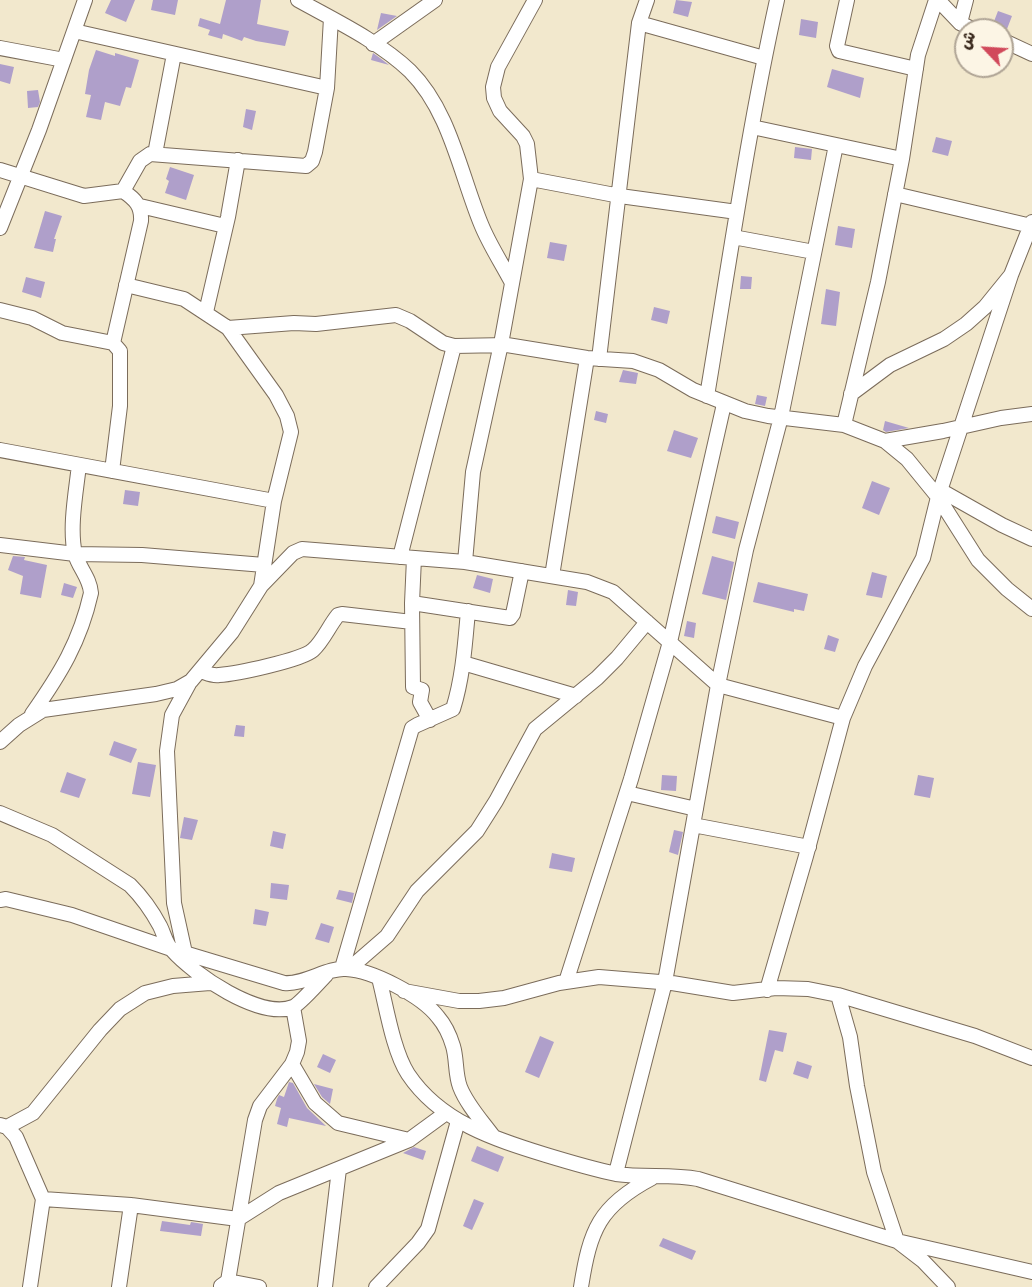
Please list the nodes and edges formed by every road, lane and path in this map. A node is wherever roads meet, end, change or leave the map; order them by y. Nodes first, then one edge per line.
1 (85, 0) edge
2 (298, 0) edge
3 (435, 0) edge
4 (535, 0) edge
5 (646, 0) edge
6 (777, 0) edge
7 (847, 0) edge
8 (937, 0) edge
9 (966, 0) edge
10 (331, 18) junction
11 (955, 18) edge
12 (961, 18) edge
13 (639, 24) junction
14 (74, 31) junction
15 (373, 44) junction
16 (1014, 46) edge
17 (0, 48) edge
18 (174, 54) junction
19 (1032, 54) edge
20 (764, 58) junction
21 (64, 60) junction
22 (916, 69) junction
23 (327, 88) junction
24 (752, 127) junction
25 (836, 145) junction
26 (155, 154) junction
27 (902, 159) junction
28 (238, 160) junction
29 (0, 170) edge
30 (20, 176) junction
31 (531, 179) junction
32 (123, 191) junction
33 (895, 194) junction
34 (620, 196) junction
35 (140, 206) junction
36 (737, 212) junction
37 (1031, 224) edge
38 (225, 226) junction
39 (0, 228) edge
40 (733, 237) junction
41 (814, 252) junction
42 (1011, 275) junction
43 (512, 280) junction
44 (126, 285) junction
45 (0, 310) edge
46 (206, 312) junction
47 (228, 328) junction
48 (112, 343) junction
49 (501, 344) junction
50 (454, 346) junction
51 (593, 358) junction
52 (851, 394) junction
53 (707, 396) junction
54 (724, 404) junction
55 (1032, 414) edge
56 (781, 417) junction
57 (844, 425) junction
58 (960, 428) junction
59 (885, 441) junction
60 (0, 450) edge
61 (79, 465) junction
62 (112, 471) junction
63 (939, 494) junction
64 (274, 501) junction
65 (1032, 539) edge
66 (0, 545) edge
67 (75, 554) junction
68 (407, 558) junction
69 (465, 562) junction
70 (264, 565) junction
71 (522, 571) junction
72 (552, 576) junction
73 (261, 586) junction
74 (412, 603) junction
75 (1032, 609) edge
76 (468, 611) junction
77 (412, 622) junction
78 (647, 622) junction
79 (670, 642) junction
80 (463, 663) junction
81 (196, 676) junction
82 (718, 685) junction
83 (576, 696) junction
84 (31, 716) junction
85 (843, 718) junction
86 (430, 720) junction
87 (0, 742) edge
88 (627, 793) junction
89 (696, 809) junction
90 (0, 813) edge
91 (693, 825) junction
92 (809, 846) junction
93 (0, 900) edge
94 (171, 949) junction
95 (185, 953) junction
96 (340, 970) junction
97 (379, 978) junction
98 (210, 982) junction
99 (566, 982) junction
100 (664, 982) junction
101 (767, 990) junction
102 (404, 992) junction
103 (837, 995) junction
104 (293, 1007) junction
105 (1032, 1058) edge
106 (292, 1064) junction
107 (452, 1117) junction
108 (3, 1126) edge
109 (495, 1139) junction
110 (410, 1140) junction
111 (339, 1169) junction
112 (616, 1173) junction
113 (652, 1178) junction
114 (43, 1199) junction
115 (131, 1205) junction
116 (238, 1219) junction
117 (897, 1241) junction
118 (1032, 1272) edge
119 (225, 1285) edge
120 (30, 1287) edge
121 (119, 1287) edge
122 (259, 1287) edge
123 (325, 1287) edge
124 (376, 1287) edge
125 (581, 1287) edge
126 (948, 1287) edge

1 - 14 street
2 - 10 street
3 - 15 street
4 - 31 street
5 - 13 street
6 - 20 street
7 - 22 street
8 - 11 street
8 - 22 street
9 - 12 street
10 - 15 street
10 - 23 street
13 - 20 street
13 - 34 street
14 - 18 street
14 - 21 street
15 - 43 street
16 - 19 street
17 - 21 street
18 - 23 street
18 - 26 street
20 - 24 street
21 - 30 street
22 - 27 street
23 - 28 street
24 - 25 street
24 - 36 street
25 - 27 street
25 - 41 street
26 - 28 street
26 - 32 street
27 - 33 street
28 - 38 street
29 - 30 street
30 - 32 street
30 - 39 street
31 - 34 street
31 - 43 street
32 - 35 street
33 - 37 street
33 - 52 street
34 - 36 street
34 - 51 street
35 - 38 street
35 - 44 street
36 - 40 street
37 - 42 street
38 - 46 street
40 - 41 street
40 - 53 street
41 - 56 street
42 - 52 street
42 - 58 street
43 - 49 street
44 - 46 street
44 - 48 street
45 - 48 street
46 - 47 street
47 - 50 street
47 - 64 street
48 - 62 street
49 - 50 street
49 - 51 street
49 - 69 street
50 - 68 street
51 - 53 street
51 - 72 street
52 - 57 street
53 - 54 street
54 - 56 street
54 - 79 street
55 - 58 street
56 - 57 street
56 - 82 street
57 - 59 street
58 - 59 street
58 - 63 street
59 - 63 street
60 - 61 street
61 - 62 street
61 - 67 street
62 - 64 street
63 - 65 street
63 - 75 street
63 - 85 street
64 - 70 street
66 - 67 street
67 - 70 street
67 - 84 street
68 - 69 street
68 - 73 street
68 - 74 street
69 - 71 street
70 - 73 street
71 - 72 street
71 - 76 street
72 - 78 street
73 - 81 street
74 - 76 street
74 - 77 street
76 - 80 street
77 - 81 street
77 - 86 street
78 - 79 street
78 - 83 street
79 - 82 street
79 - 88 street
80 - 83 street
80 - 86 street
81 - 84 street
81 - 95 street
82 - 85 street
82 - 89 street
83 - 96 street
84 - 87 street
85 - 92 street
86 - 96 street
88 - 89 street
88 - 99 street
89 - 91 street
90 - 94 street
91 - 92 street
91 - 100 street
92 - 101 street
93 - 94 street
94 - 95 street
94 - 98 street
95 - 96 street
96 - 97 street
96 - 104 street
97 - 102 street
97 - 107 street
98 - 104 street
98 - 108 street
99 - 100 street
99 - 102 street
100 - 101 street
100 - 112 street
101 - 103 street
102 - 109 street
103 - 105 street
103 - 117 street
104 - 106 street
106 - 110 street
106 - 116 street
107 - 109 street
107 - 110 street
107 - 124 street
108 - 114 street
109 - 112 street
110 - 111 street
111 - 116 street
111 - 123 street
112 - 113 street
113 - 117 street
113 - 125 street
114 - 115 street
114 - 120 street
115 - 116 street
115 - 121 street
116 - 119 street
117 - 118 street
117 - 126 street
119 - 122 street

